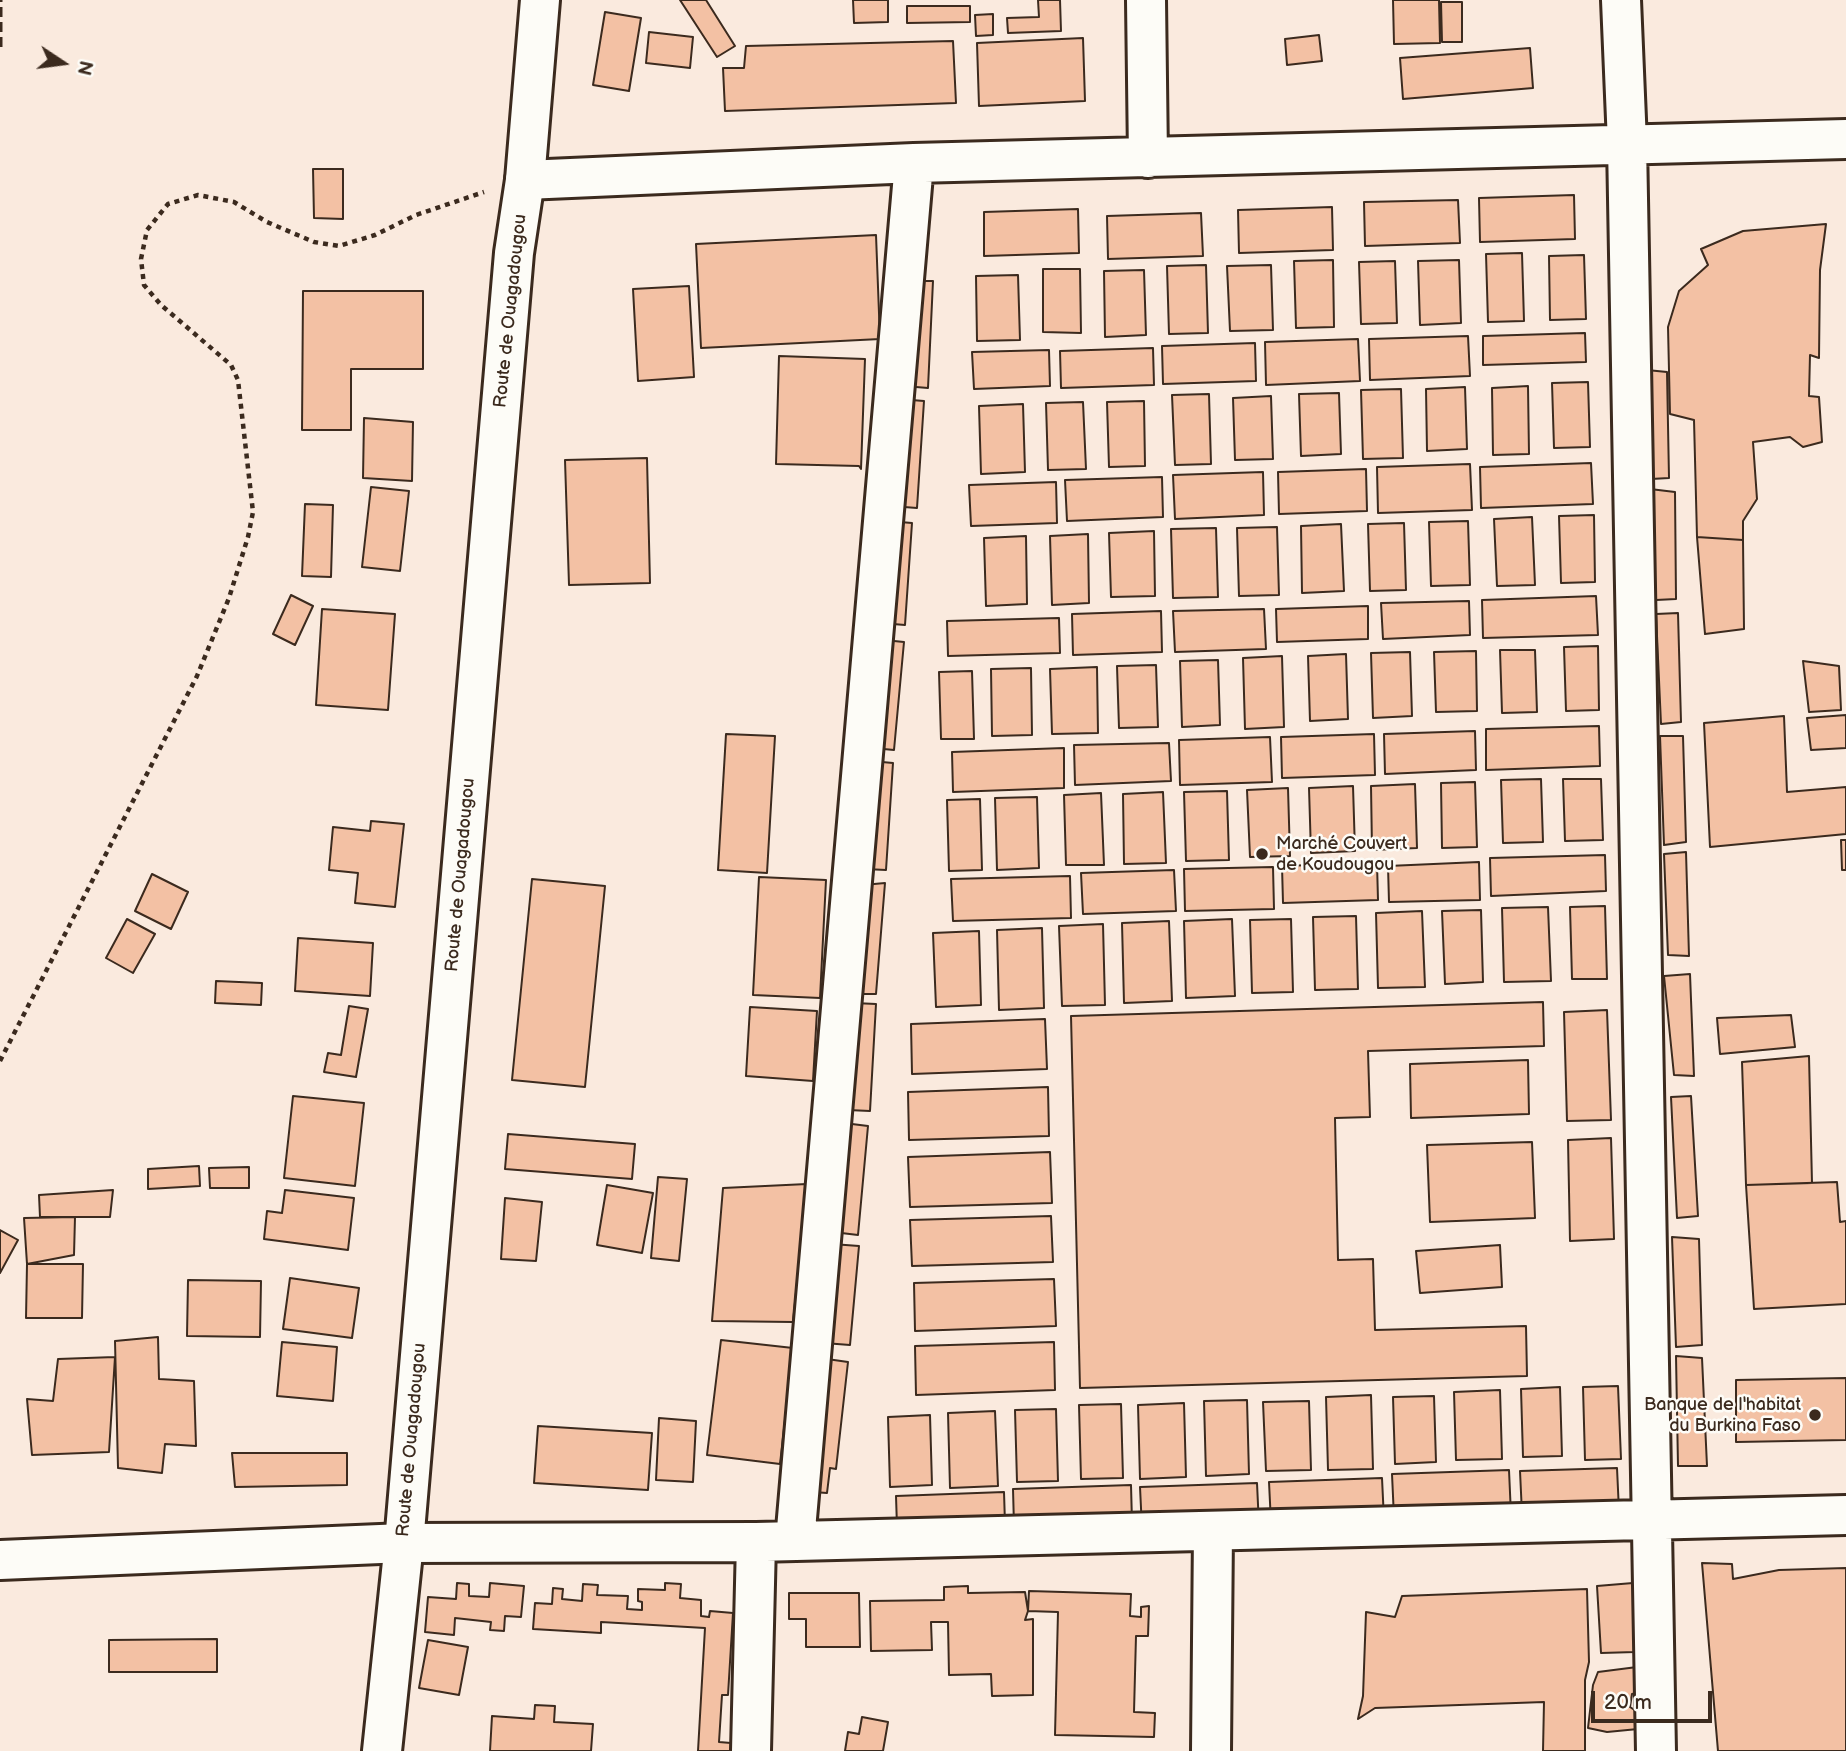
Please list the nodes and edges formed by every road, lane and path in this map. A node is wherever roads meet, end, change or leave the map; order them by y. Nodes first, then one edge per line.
1 (540, 0) edge
2 (1146, 0) edge
3 (1620, 0) edge
4 (1846, 139) edge
5 (1627, 143) junction
6 (1148, 158) junction
7 (914, 163) junction
8 (525, 180) junction
9 (0, 1061) edge
10 (1846, 1515) edge
11 (1651, 1520) junction
12 (1213, 1531) junction
13 (795, 1541) junction
14 (756, 1542) junction
15 (404, 1543) junction
16 (0, 1560) edge
17 (382, 1751) edge
18 (751, 1751) edge
19 (1211, 1751) edge
20 (1656, 1751) edge

1 - 8 street, Route de Ouagadougou
2 - 6 street
3 - 5 street
4 - 5 street
5 - 6 street
5 - 11 street
6 - 7 street
7 - 8 street
7 - 13 street
8 - 9 path
8 - 15 street, Route de Ouagadougou
10 - 11 street
11 - 12 street
11 - 20 street
12 - 13 street
12 - 19 street
13 - 14 street
14 - 15 street
14 - 18 street
15 - 16 street
15 - 17 street, Route de Ouagadougou

